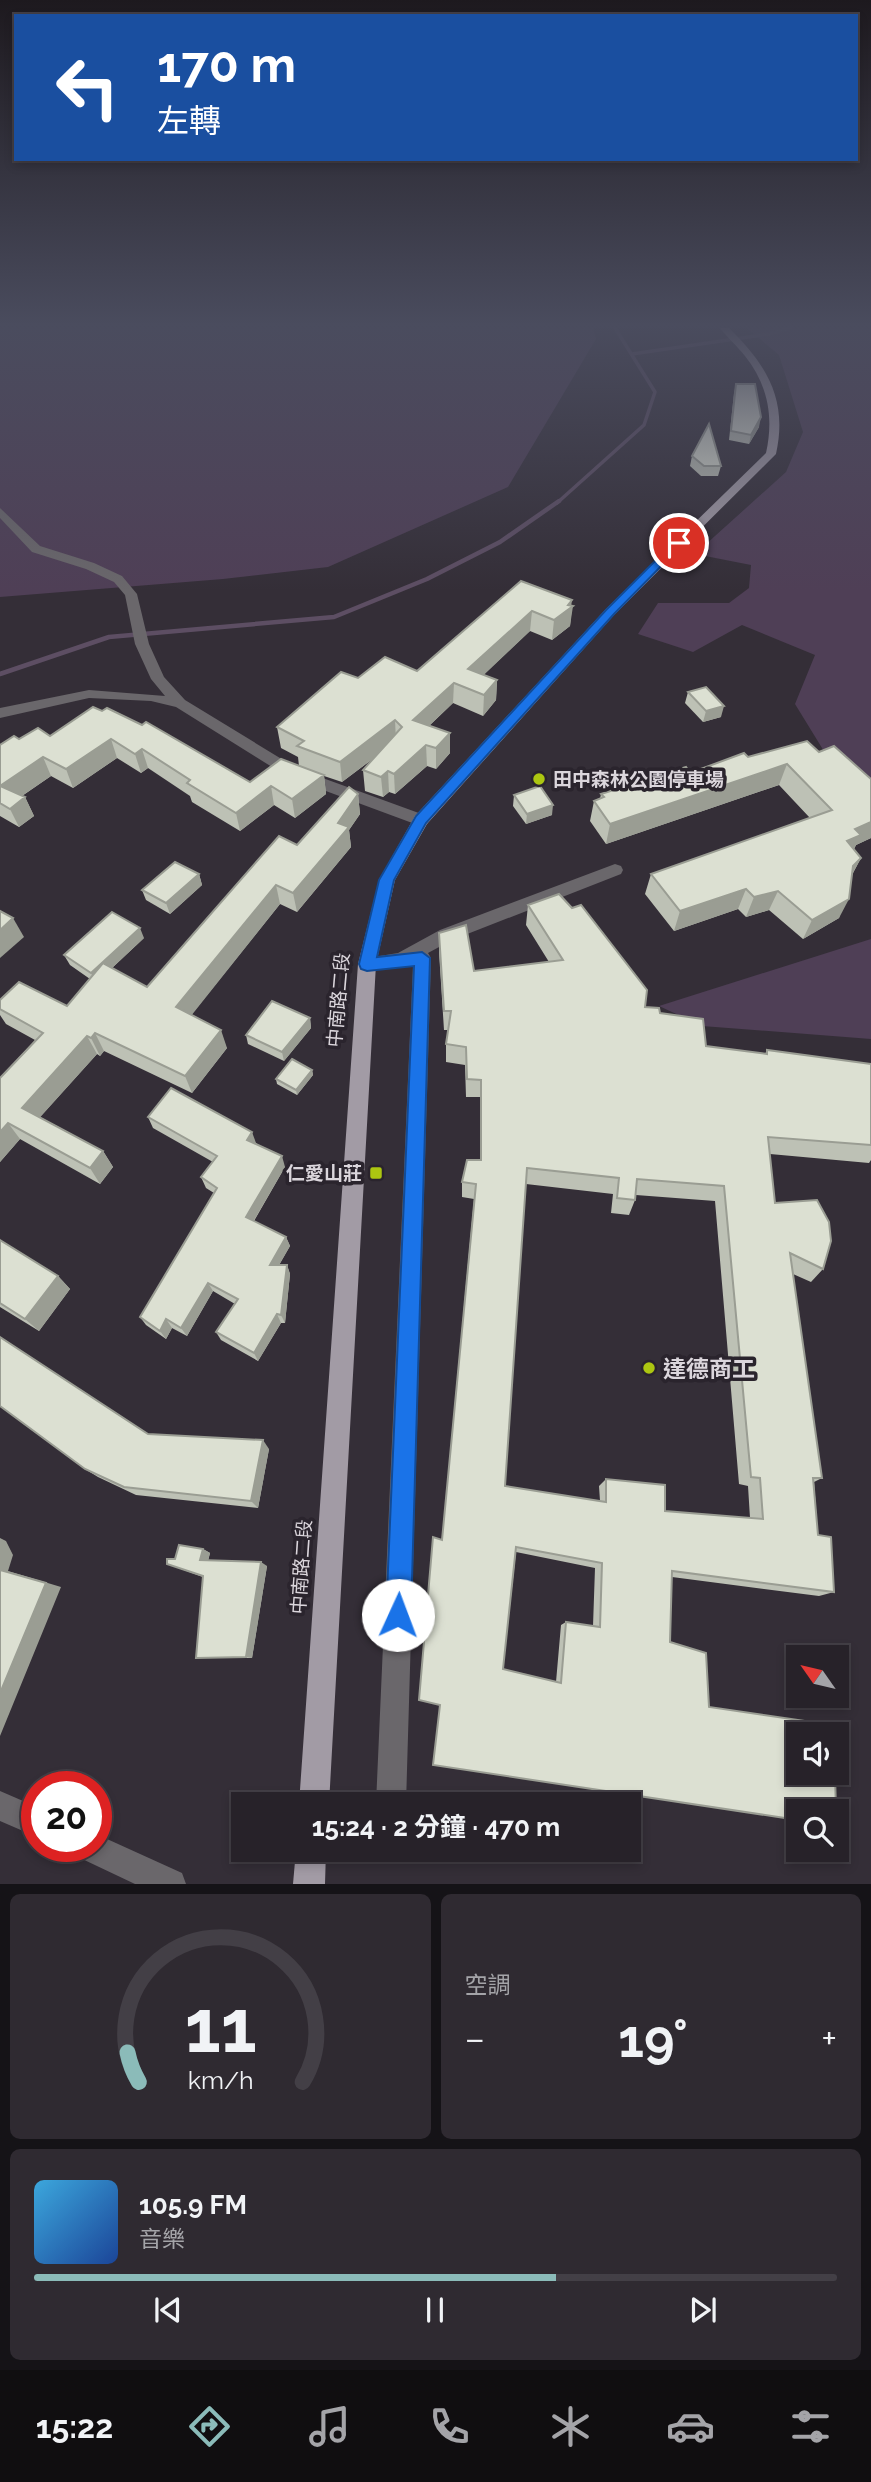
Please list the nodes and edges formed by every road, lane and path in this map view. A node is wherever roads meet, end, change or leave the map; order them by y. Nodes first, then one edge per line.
1 (775, 416) edge
2 (0, 511) edge
3 (180, 704) junction
4 (0, 713) edge
5 (421, 820) junction
6 (614, 870) dead end
7 (399, 961) junction
8 (367, 964) junction
9 (315, 1792) edge
10 (391, 1792) edge
11 (0, 1806) edge
12 (21, 1815) edge
13 (112, 1857) edge
14 (310, 1862) edge
15 (171, 1884) edge
16 (309, 1884) edge

1 - 5 main road, 中南路二段
2 - 3 street
3 - 4 street
3 - 5 street
5 - 8 main road, 中南路二段
6 - 7 street
7 - 8 street
7 - 10 street
8 - 9 main road, 中南路二段
11 - 12 street
13 - 15 street
14 - 16 main road

